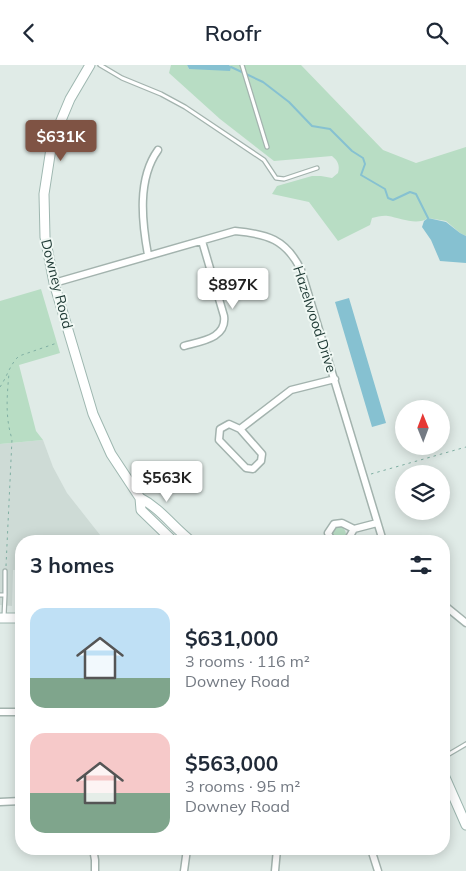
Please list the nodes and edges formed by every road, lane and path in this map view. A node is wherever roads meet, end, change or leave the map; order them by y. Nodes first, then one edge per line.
1 (90, 65) edge
2 (100, 65) edge
3 (242, 65) edge
4 (267, 147) dead end
5 (158, 150) dead end
6 (317, 168) dead end
7 (202, 241) junction
8 (148, 255) junction
9 (54, 283) junction
10 (57, 343) dead end
11 (184, 346) dead end
12 (9, 373) junction
13 (334, 379) junction
14 (0, 387) edge
15 (240, 429) junction
16 (466, 447) edge
17 (371, 474) dead end
18 (140, 498) junction
19 (376, 523) junction
20 (354, 529) junction
21 (177, 530) junction
22 (165, 535) edge
23 (174, 535) edge
24 (183, 535) edge
25 (329, 535) edge
26 (350, 535) edge
27 (381, 535) edge
28 (6, 571) joint
29 (0, 595) edge
30 (5, 595) junction
31 (450, 610) edge
32 (2, 618) edge
33 (15, 618) edge
34 (466, 623) edge
35 (0, 712) edge
36 (15, 713) edge
37 (466, 744) edge
38 (450, 753) edge
39 (450, 789) edge
40 (15, 801) edge
41 (0, 802) edge
42 (466, 825) edge
43 (94, 855) edge
44 (186, 855) edge
45 (276, 855) edge
46 (373, 855) edge
47 (95, 871) edge
48 (184, 871) edge
49 (275, 871) edge
50 (378, 871) edge

1 - 9 main road, Downey Road
2 - 6 lane
3 - 4 lane
5 - 8 street
7 - 8 street, Hazelwood Drive
7 - 11 street
7 - 13 street, Hazelwood Drive
8 - 9 street, Hazelwood Drive
9 - 18 main road, Downey Road
10 - 12 path
12 - 14 path
12 - 28 path
13 - 15 street
13 - 19 street, Hazelwood Drive
15 - 15 street
16 - 17 path
18 - 21 main road, Downey Road
18 - 22 main road, Downey Road
19 - 20 street
19 - 27 street, Hazelwood Drive
20 - 25 street
20 - 26 street
21 - 23 main road
21 - 24 main road, Downey Road
28 - 30 lane
29 - 30 lane
30 - 32 lane
31 - 34 street
32 - 33 main road
35 - 36 street
37 - 38 lane
39 - 42 main road
40 - 41 street
43 - 47 street
44 - 48 street
45 - 49 street
46 - 50 street

